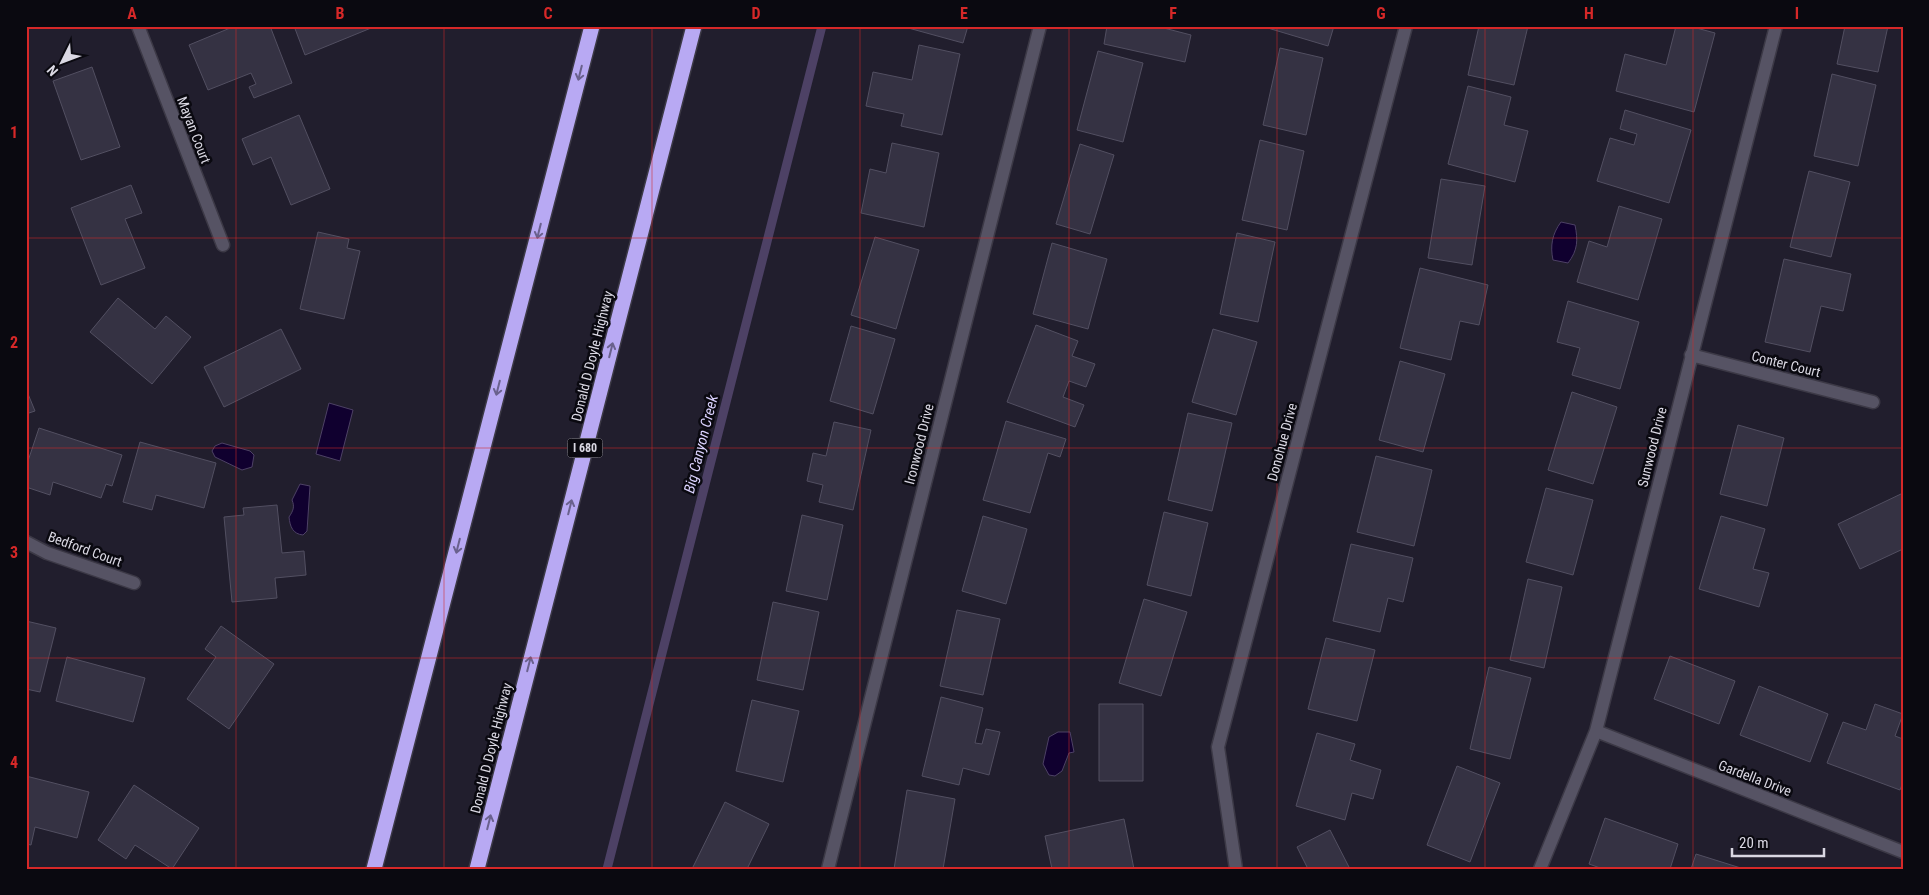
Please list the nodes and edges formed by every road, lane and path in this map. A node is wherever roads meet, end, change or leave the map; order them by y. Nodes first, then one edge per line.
1 (138, 26) edge
2 (592, 26) edge
3 (694, 26) edge
4 (1040, 26) edge
5 (1406, 26) edge
6 (1776, 26) edge
7 (222, 245) dead end
8 (1691, 355) junction
9 (1873, 402) dead end
10 (26, 542) edge
11 (134, 582) dead end
12 (1596, 731) junction
13 (1903, 852) edge
14 (374, 869) edge
15 (477, 869) edge
16 (828, 869) edge
17 (1236, 869) edge
18 (1540, 869) edge

1 - 7 street, Mayan Court
2 -> 14 highway
15 -> 3 highway, Donald D Doyle Highway / I 680
4 - 16 street, Ironwood Drive
5 - 17 street, Donohue Drive
6 - 8 street, Sunwood Drive
8 - 9 street, Conter Court
8 - 12 street, Sunwood Drive
10 - 11 street, Bedford Court
12 - 13 street, Gardella Drive
12 - 18 street, Sunwood Drive

